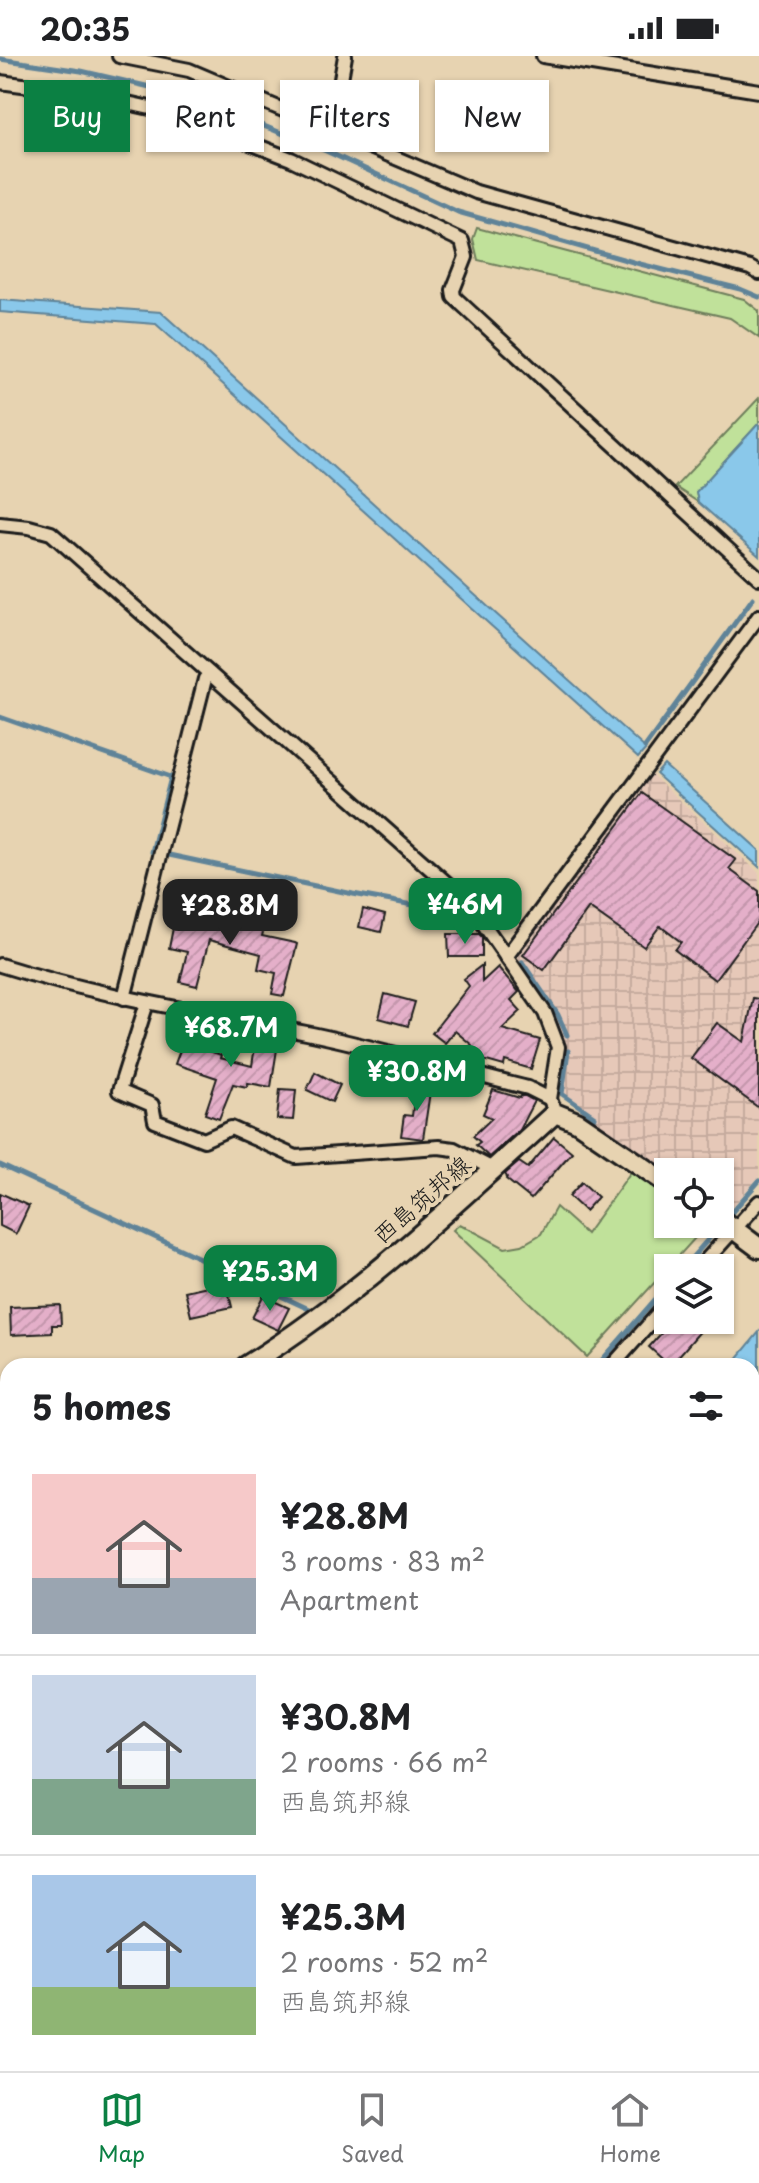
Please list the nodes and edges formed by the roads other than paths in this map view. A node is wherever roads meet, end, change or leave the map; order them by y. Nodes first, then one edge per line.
1 (119, 56) edge
2 (345, 56) edge
3 (543, 56) edge
4 (341, 80) edge
5 (0, 82) edge
6 (759, 91) edge
7 (280, 109) edge
8 (382, 152) edge
9 (759, 273) edge
10 (0, 524) edge
11 (759, 578) edge
12 (759, 616) edge
13 (210, 674) junction
14 (506, 957) junction
15 (0, 965) edge
16 (124, 998) junction
17 (147, 1003) junction
18 (552, 1106) junction
19 (493, 1169) junction
20 (654, 1174) edge
21 (759, 1202) edge
22 (734, 1219) edge
23 (734, 1229) edge
24 (759, 1248) edge
25 (654, 1319) edge
26 (258, 1358) edge
27 (619, 1358) edge

1 - 7 street
2 - 4 street
3 - 6 street
5 - 11 street
8 - 9 street
10 - 13 street
12 - 14 street
13 - 14 street
13 - 16 street
14 - 18 street
15 - 16 street
16 - 17 street
17 - 18 street
17 - 19 street
18 - 19 main road, 西島筑邦線
18 - 20 main road
19 - 26 main road, 西島筑邦線
21 - 22 street
23 - 24 main road
25 - 27 street

